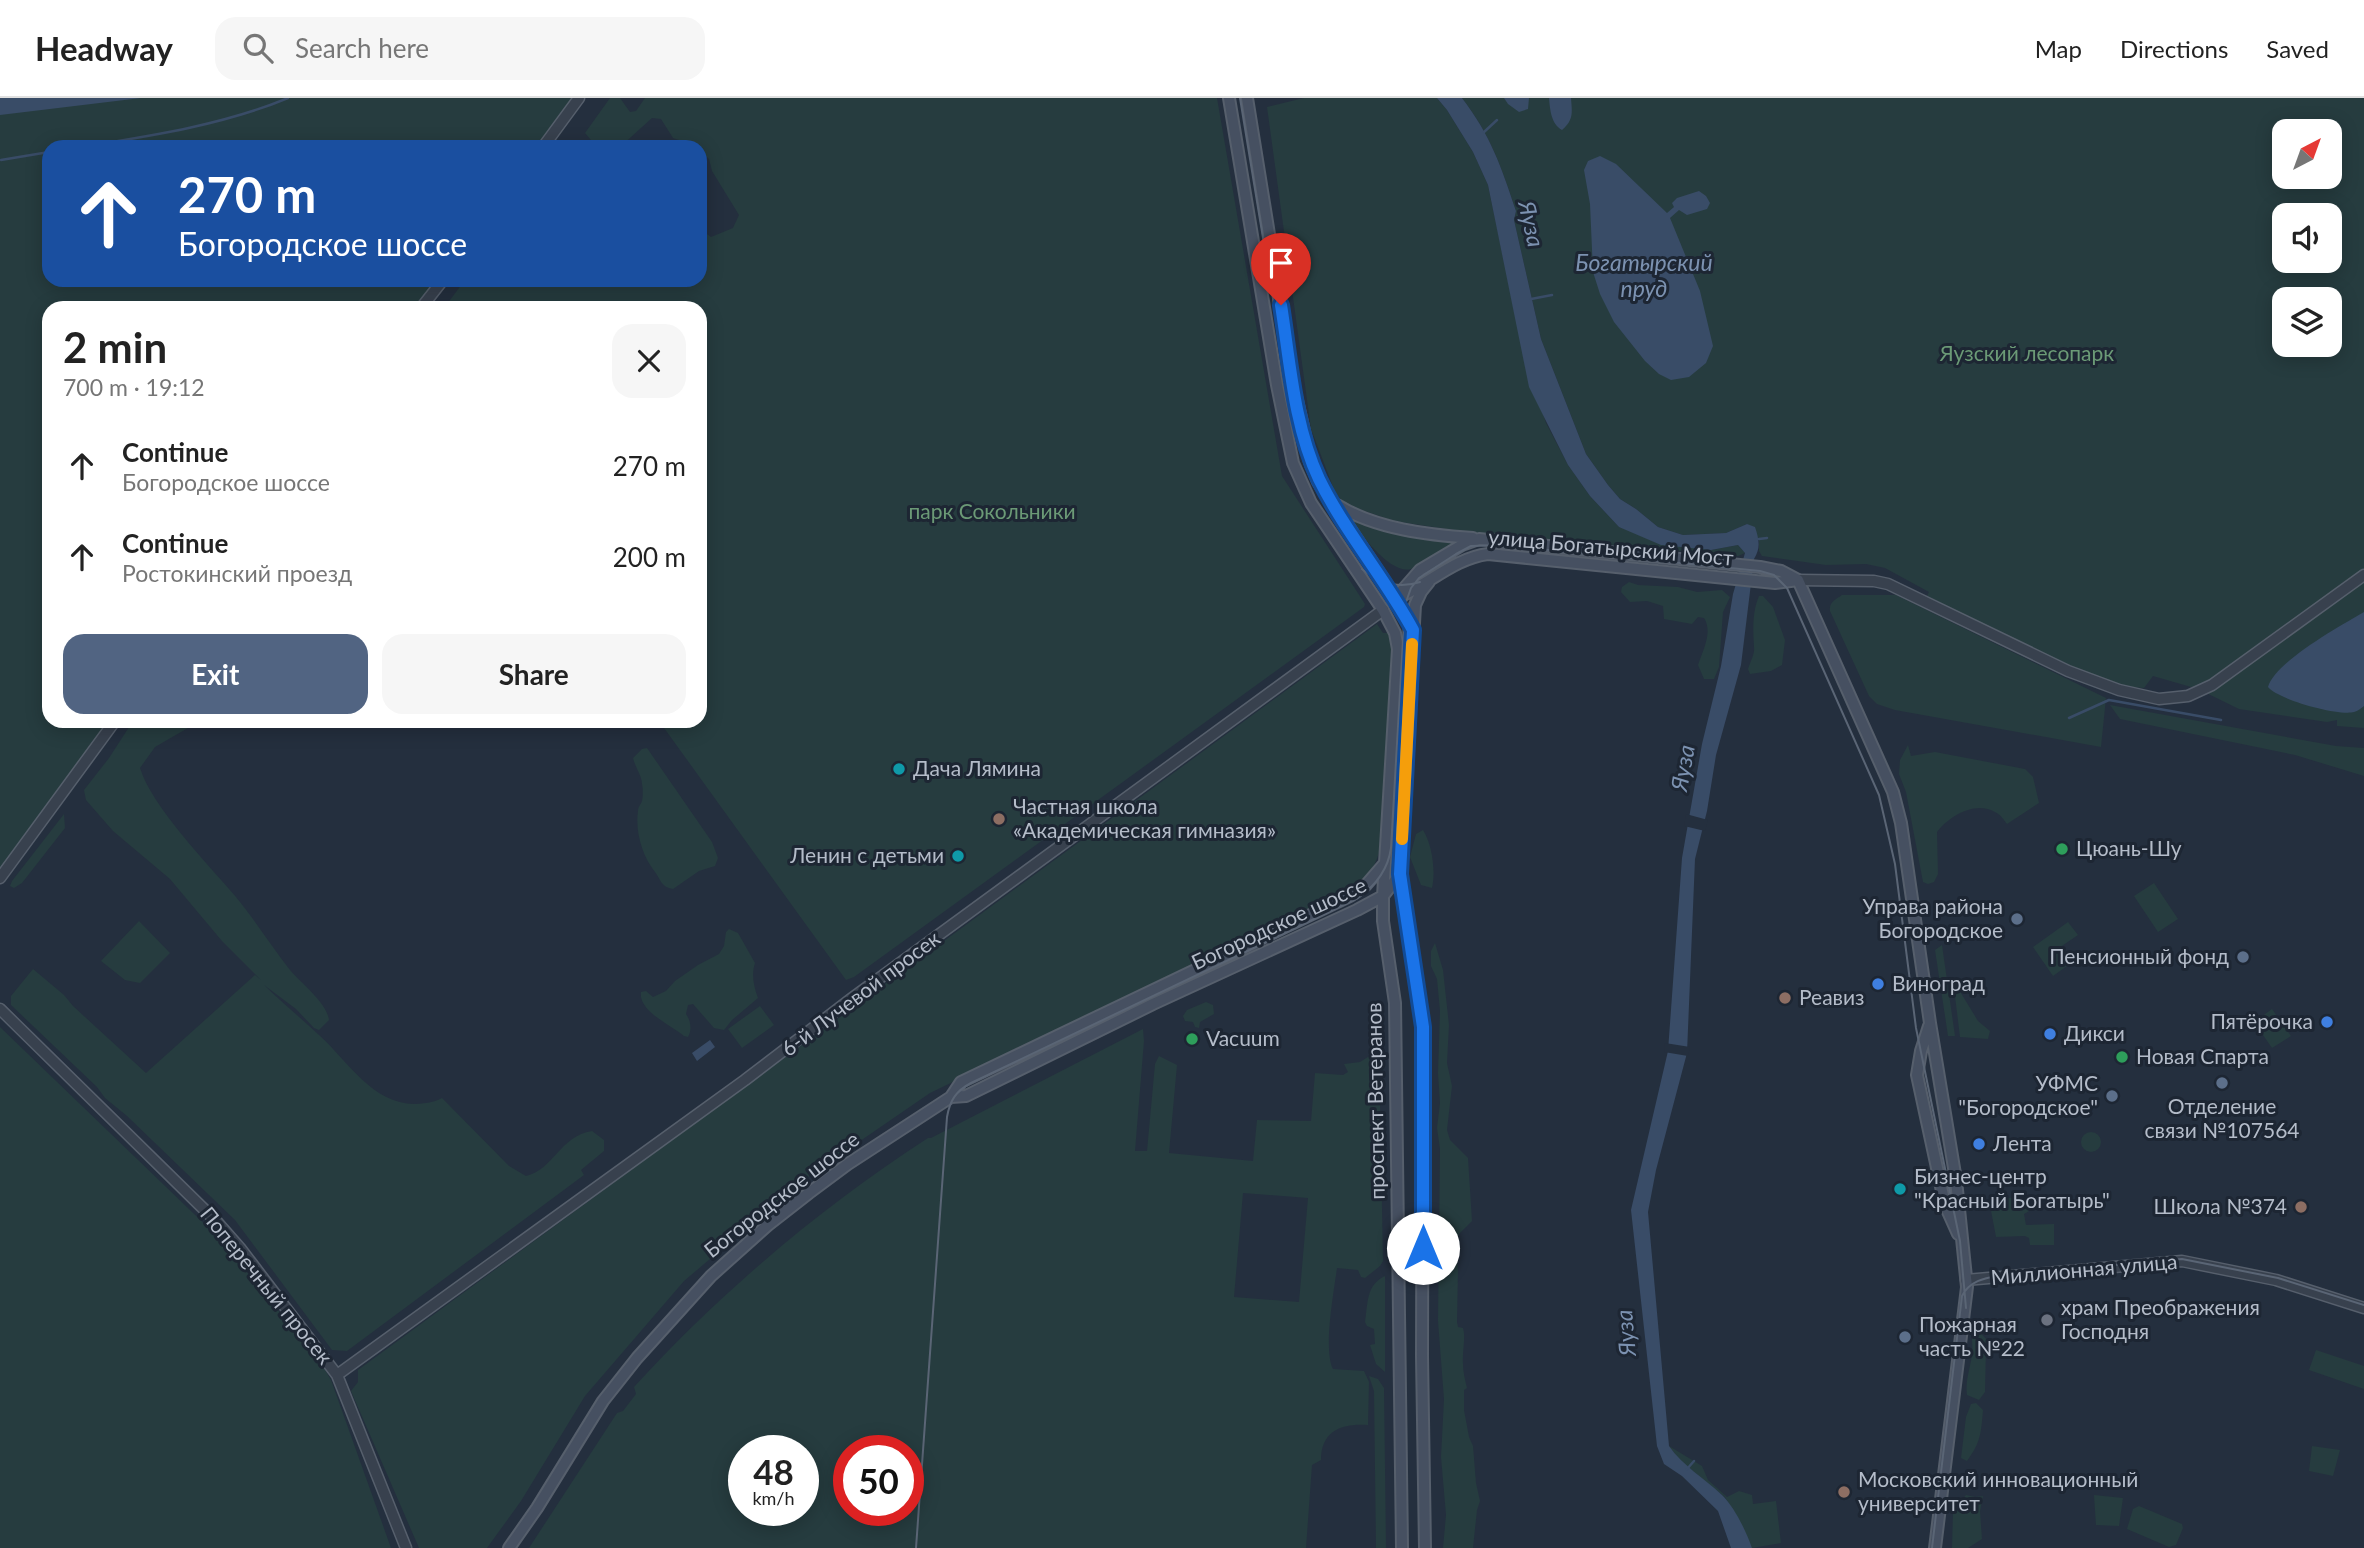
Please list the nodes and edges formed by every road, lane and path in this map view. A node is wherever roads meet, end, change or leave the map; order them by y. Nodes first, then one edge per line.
1 (579, 98) edge
2 (1229, 98) edge
3 (1247, 98) edge
4 (548, 140) edge
5 (438, 287) edge
6 (426, 301) edge
7 (1333, 503) junction
8 (1479, 539) junction
9 (2364, 575) edge
10 (1798, 580) junction
11 (1429, 582) junction
12 (1396, 598) junction
13 (1383, 610) junction
14 (1413, 630) junction
15 (111, 728) edge
16 (1385, 863) junction
17 (1400, 874) junction
18 (0, 878) edge
19 (1383, 895) junction
20 (0, 1009) edge
21 (1930, 1023) junction
22 (951, 1097) junction
23 (1962, 1242) junction
24 (1966, 1280) junction
25 (2364, 1308) edge
26 (337, 1375) junction
27 (406, 1548) edge
28 (509, 1548) edge
29 (1402, 1548) edge
30 (1425, 1548) edge
31 (1934, 1548) edge

1 - 4 street
2 - 13 main road, Богородское шоссе
3 - 7 main road
5 - 6 street
7 - 8 main road
7 - 12 main road
8 - 10 main road, улица Богатырский Мост
8 - 12 main road, улица Богатырский Мост
9 - 10 street, улица Богатырский Мост
10 - 11 main road, улица Богатырский Мост
10 - 21 main road
11 - 12 main road, улица Богатырский Мост
11 - 14 main road
12 - 13 main road
12 - 14 main road
13 - 16 main road, Богородское шоссе
13 - 26 street, 6-й Лучевой просек
14 - 17 main road
15 - 18 street
16 - 19 main road, проспект Ветеранов
16 - 22 main road, Богородское шоссе
17 - 19 main road, Богородское шоссе
17 - 30 main road
19 - 22 main road, Богородское шоссе
19 - 29 main road, проспект Ветеранов
20 - 26 street, Поперечный просек
21 - 23 main road
21 - 23 main road
22 - 28 main road, Богородское шоссе
23 - 24 main road
24 - 25 street, Миллионная улица
24 - 31 main road
26 - 27 street, Поперечный просек

